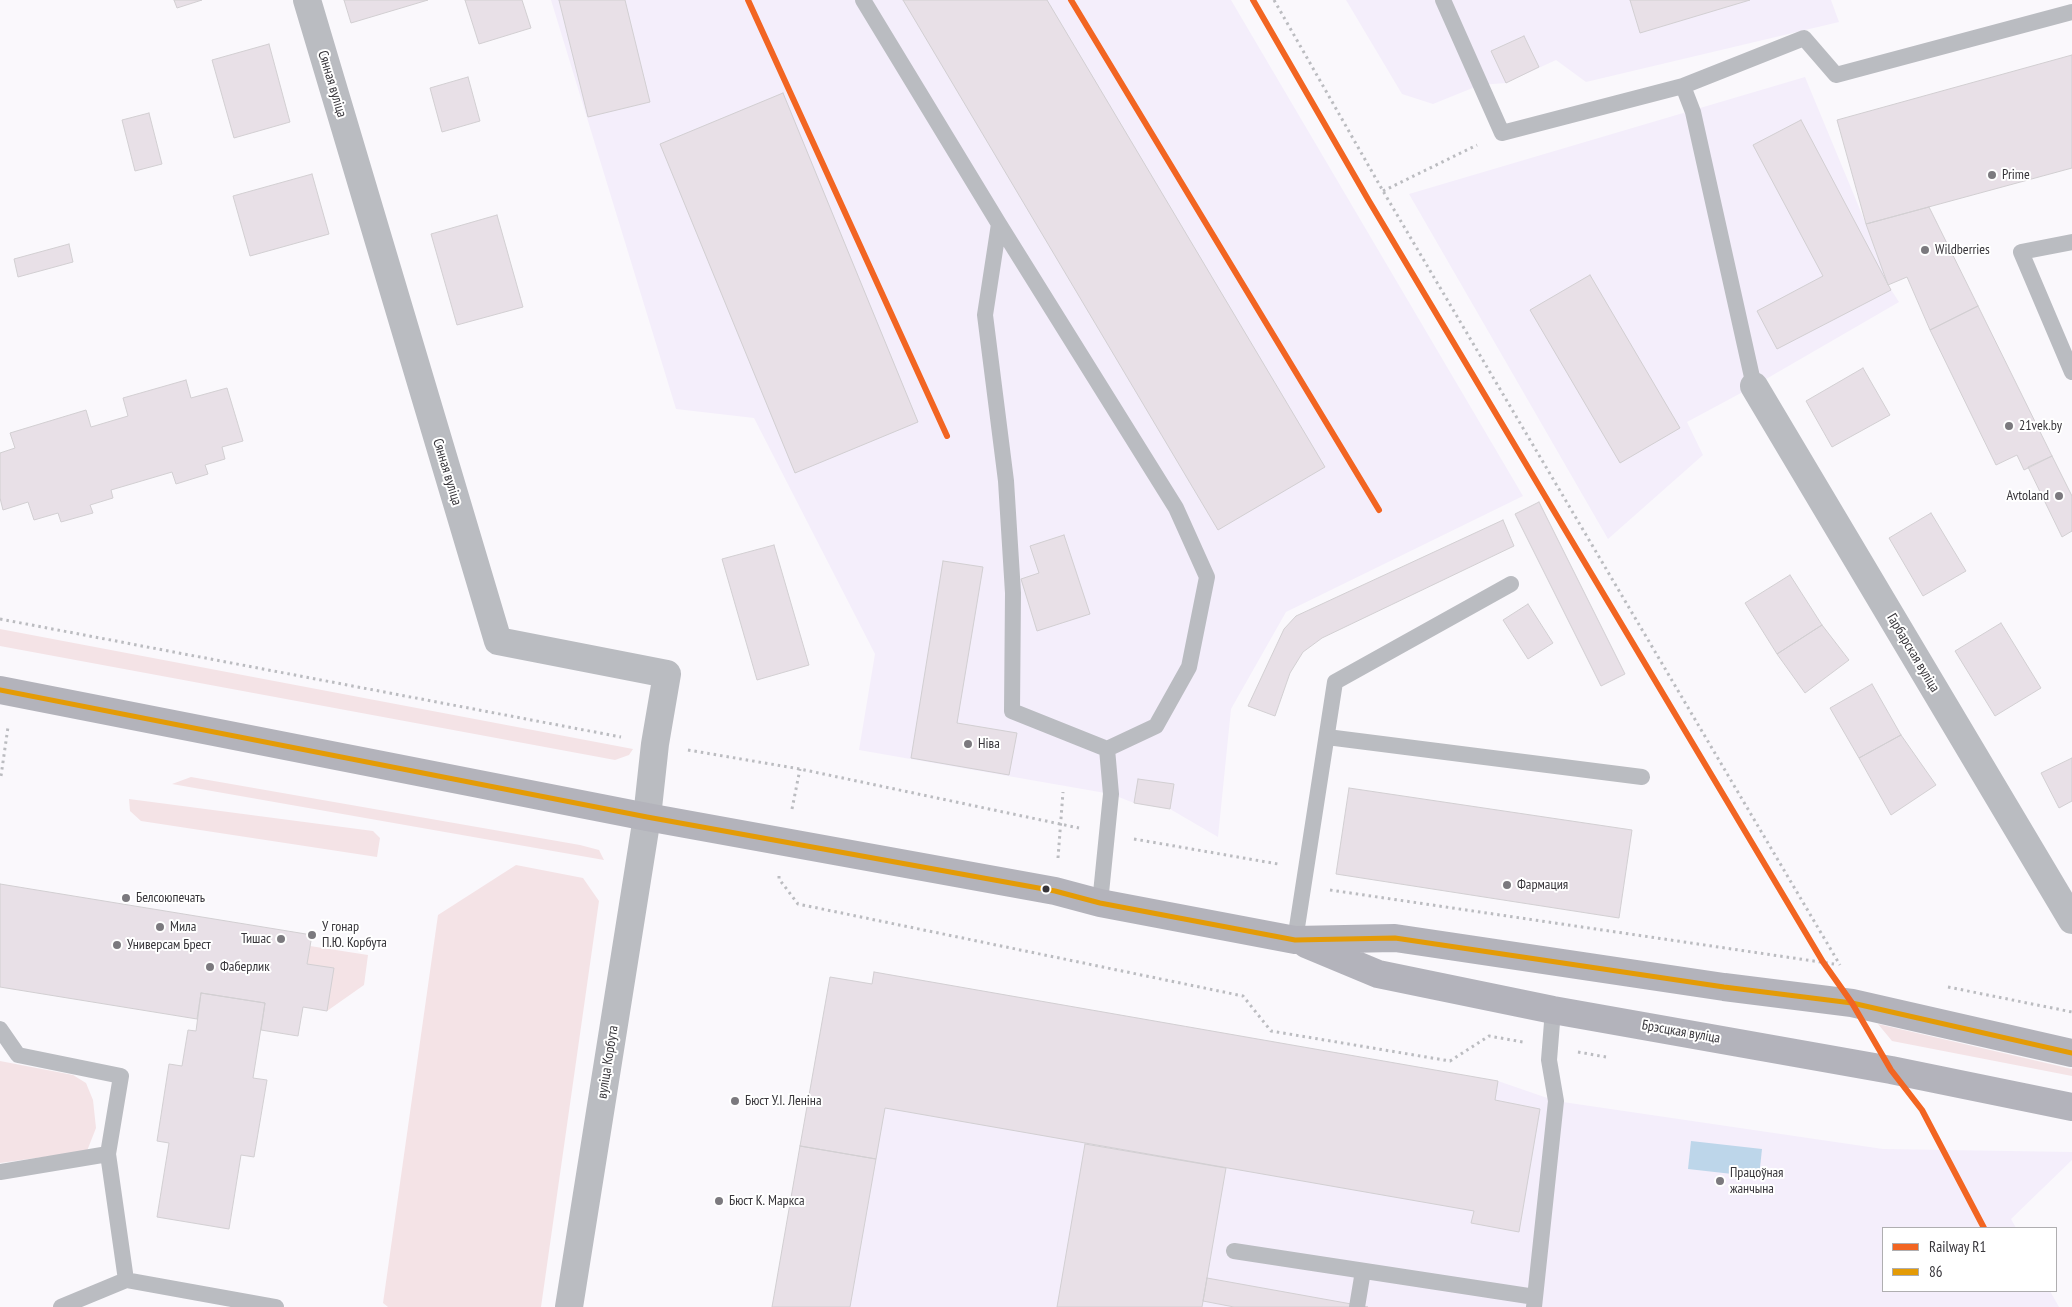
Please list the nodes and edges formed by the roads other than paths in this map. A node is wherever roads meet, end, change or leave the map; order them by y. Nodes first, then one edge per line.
1 (307, 0) edge
2 (863, 0) edge
3 (1443, 0) edge
4 (2072, 12) edge
5 (1683, 86) junction
6 (999, 224) junction
7 (2072, 242) edge
8 (2072, 372) edge
9 (1754, 386) joint
10 (1511, 584) dead end
11 (6, 691) edge
12 (1327, 737) junction
13 (1107, 749) junction
14 (1642, 777) dead end
15 (647, 816) junction
16 (1100, 903) junction
17 (2072, 920) edge
18 (1295, 940) junction
19 (1553, 1010) junction
20 (0, 1029) edge
21 (2072, 1053) edge
22 (2072, 1107) edge
23 (108, 1154) junction
24 (0, 1172) edge
25 (1234, 1252) dead end
26 (1362, 1271) junction
27 (126, 1280) junction
28 (216, 1302) edge
29 (1534, 1302) edge
30 (61, 1307) edge
31 (276, 1307) edge
32 (569, 1307) edge
33 (1357, 1307) edge

1 - 15 street, Сянная вуліца
2 - 6 lane
3 - 5 lane
4 - 5 lane
5 - 9 lane
6 - 13 lane
6 - 13 lane
7 - 8 lane
9 - 17 street, Гарбарская вуліца
10 - 12 lane
11 - 15 main road, Брэсцкая вуліца
12 - 14 lane
12 - 18 lane
13 - 16 lane
15 - 16 main road, Брэсцкая вуліца
15 - 32 street, вуліца Корбута
16 - 18 main road, Брэсцкая вуліца
18 - 19 main road, Брэсцкая вуліца
18 - 21 main road, Брэсцкая вуліца
19 - 22 main road, Брэсцкая вуліца
19 - 29 lane
20 - 23 lane
23 - 24 lane
23 - 27 lane
25 - 26 lane
26 - 29 lane
26 - 33 lane
27 - 28 lane
27 - 30 lane
28 - 31 lane

